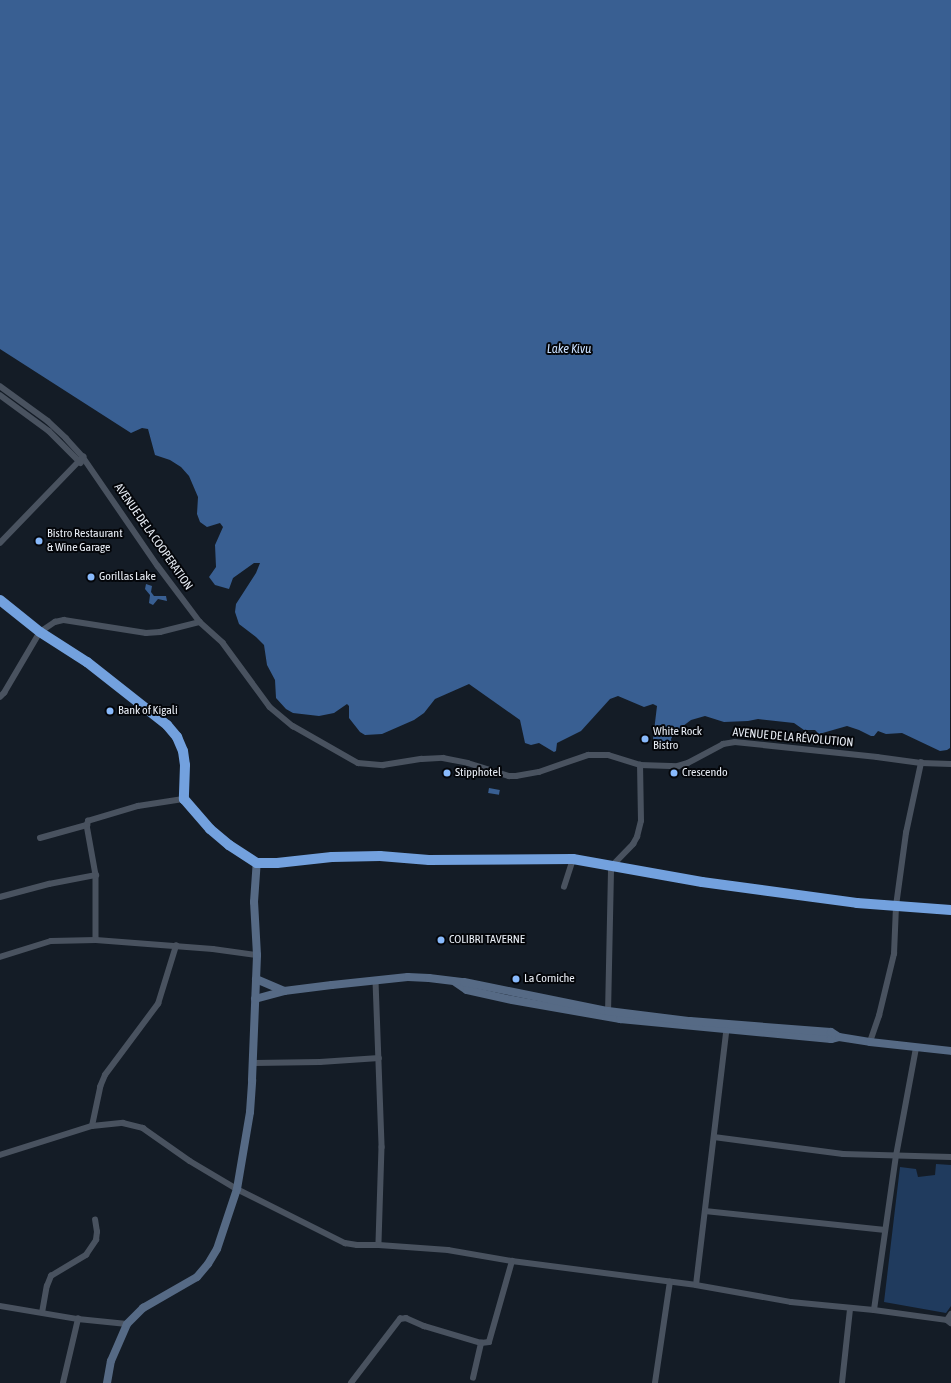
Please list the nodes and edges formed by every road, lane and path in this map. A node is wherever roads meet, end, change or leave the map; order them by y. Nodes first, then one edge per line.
1 (1, 389) edge
2 (0, 395) edge
3 (48, 421) junction
4 (44, 426) junction
5 (66, 438) junction
6 (62, 443) junction
7 (81, 459) junction
8 (0, 543) edge
9 (0, 600) edge
10 (200, 622) junction
11 (40, 632) junction
12 (0, 697) edge
13 (921, 763) junction
14 (951, 764) edge
15 (640, 765) junction
16 (184, 800) junction
17 (87, 825) junction
18 (40, 838) dead end
19 (573, 859) junction
20 (257, 863) junction
21 (611, 867) junction
22 (96, 875) junction
23 (564, 887) dead end
24 (0, 897) edge
25 (896, 906) junction
26 (951, 910) edge
27 (96, 940) junction
28 (176, 946) junction
29 (257, 955) junction
30 (0, 957) edge
31 (256, 979) junction
32 (376, 981) junction
33 (284, 991) junction
34 (255, 999) junction
35 (608, 1014) junction
36 (727, 1027) junction
37 (870, 1042) junction
38 (916, 1048) junction
39 (951, 1051) edge
40 (378, 1058) junction
41 (253, 1063) junction
42 (92, 1126) junction
43 (714, 1137) junction
44 (0, 1155) edge
45 (896, 1156) junction
46 (951, 1157) edge
47 (237, 1189) junction
48 (705, 1210) junction
49 (95, 1220) dead end
50 (885, 1230) junction
51 (379, 1245) junction
52 (512, 1260) junction
53 (670, 1282) junction
54 (696, 1285) junction
55 (0, 1306) edge
56 (850, 1309) junction
57 (874, 1310) junction
58 (42, 1313) junction
59 (951, 1314) edge
60 (78, 1319) junction
61 (949, 1322) edge
62 (127, 1324) junction
63 (481, 1343) junction
64 (473, 1378) dead end
65 (63, 1383) edge
66 (107, 1383) edge
67 (351, 1383) edge
68 (655, 1383) edge
69 (842, 1383) edge

1 - 3 street
2 - 4 street
3 - 4 street
3 - 5 street
4 - 6 street
5 - 6 street
5 - 7 street
6 - 7 street
7 - 8 street
7 - 10 street, AVENUE DE LA COOPERATION
9 - 11 highway
10 - 11 street
10 - 15 street, AVENUE DE LA RÉVOLUTION
11 - 12 street
11 - 16 highway
13 - 14 street, AVENUE DE LA RÉVOLUTION
13 - 15 street, AVENUE DE LA RÉVOLUTION
13 - 25 street
15 - 21 street
16 - 17 street
16 - 20 highway
17 - 18 street
17 - 22 street
19 - 20 highway
19 - 21 highway
19 - 23 street
20 - 29 street
21 - 25 highway
21 - 35 street
22 - 24 street
22 - 27 street
25 - 26 highway
25 - 37 street
27 - 28 street
27 - 30 street
28 - 29 street
28 - 42 street
29 - 31 street
31 - 33 street
31 - 34 street
32 - 33 street
32 - 35 street
32 - 40 street
33 - 34 street
34 - 41 street
35 - 36 street
36 - 37 street
36 - 43 street
37 - 38 street
38 - 39 street
38 - 45 street
40 - 41 street
40 - 51 street
41 - 47 street
42 - 44 street
42 - 47 street
43 - 45 street
43 - 48 street
45 - 46 street
45 - 50 street
47 - 51 street
47 - 62 street
48 - 50 street
48 - 54 street
49 - 58 street
50 - 57 street
51 - 52 street
52 - 53 street
52 - 63 street
53 - 54 street
53 - 68 street
54 - 56 street
55 - 58 street
56 - 57 street
56 - 69 street
57 - 61 street
58 - 60 street
59 - 61 street
60 - 62 street
60 - 65 street
62 - 66 street
63 - 64 street
63 - 67 street

